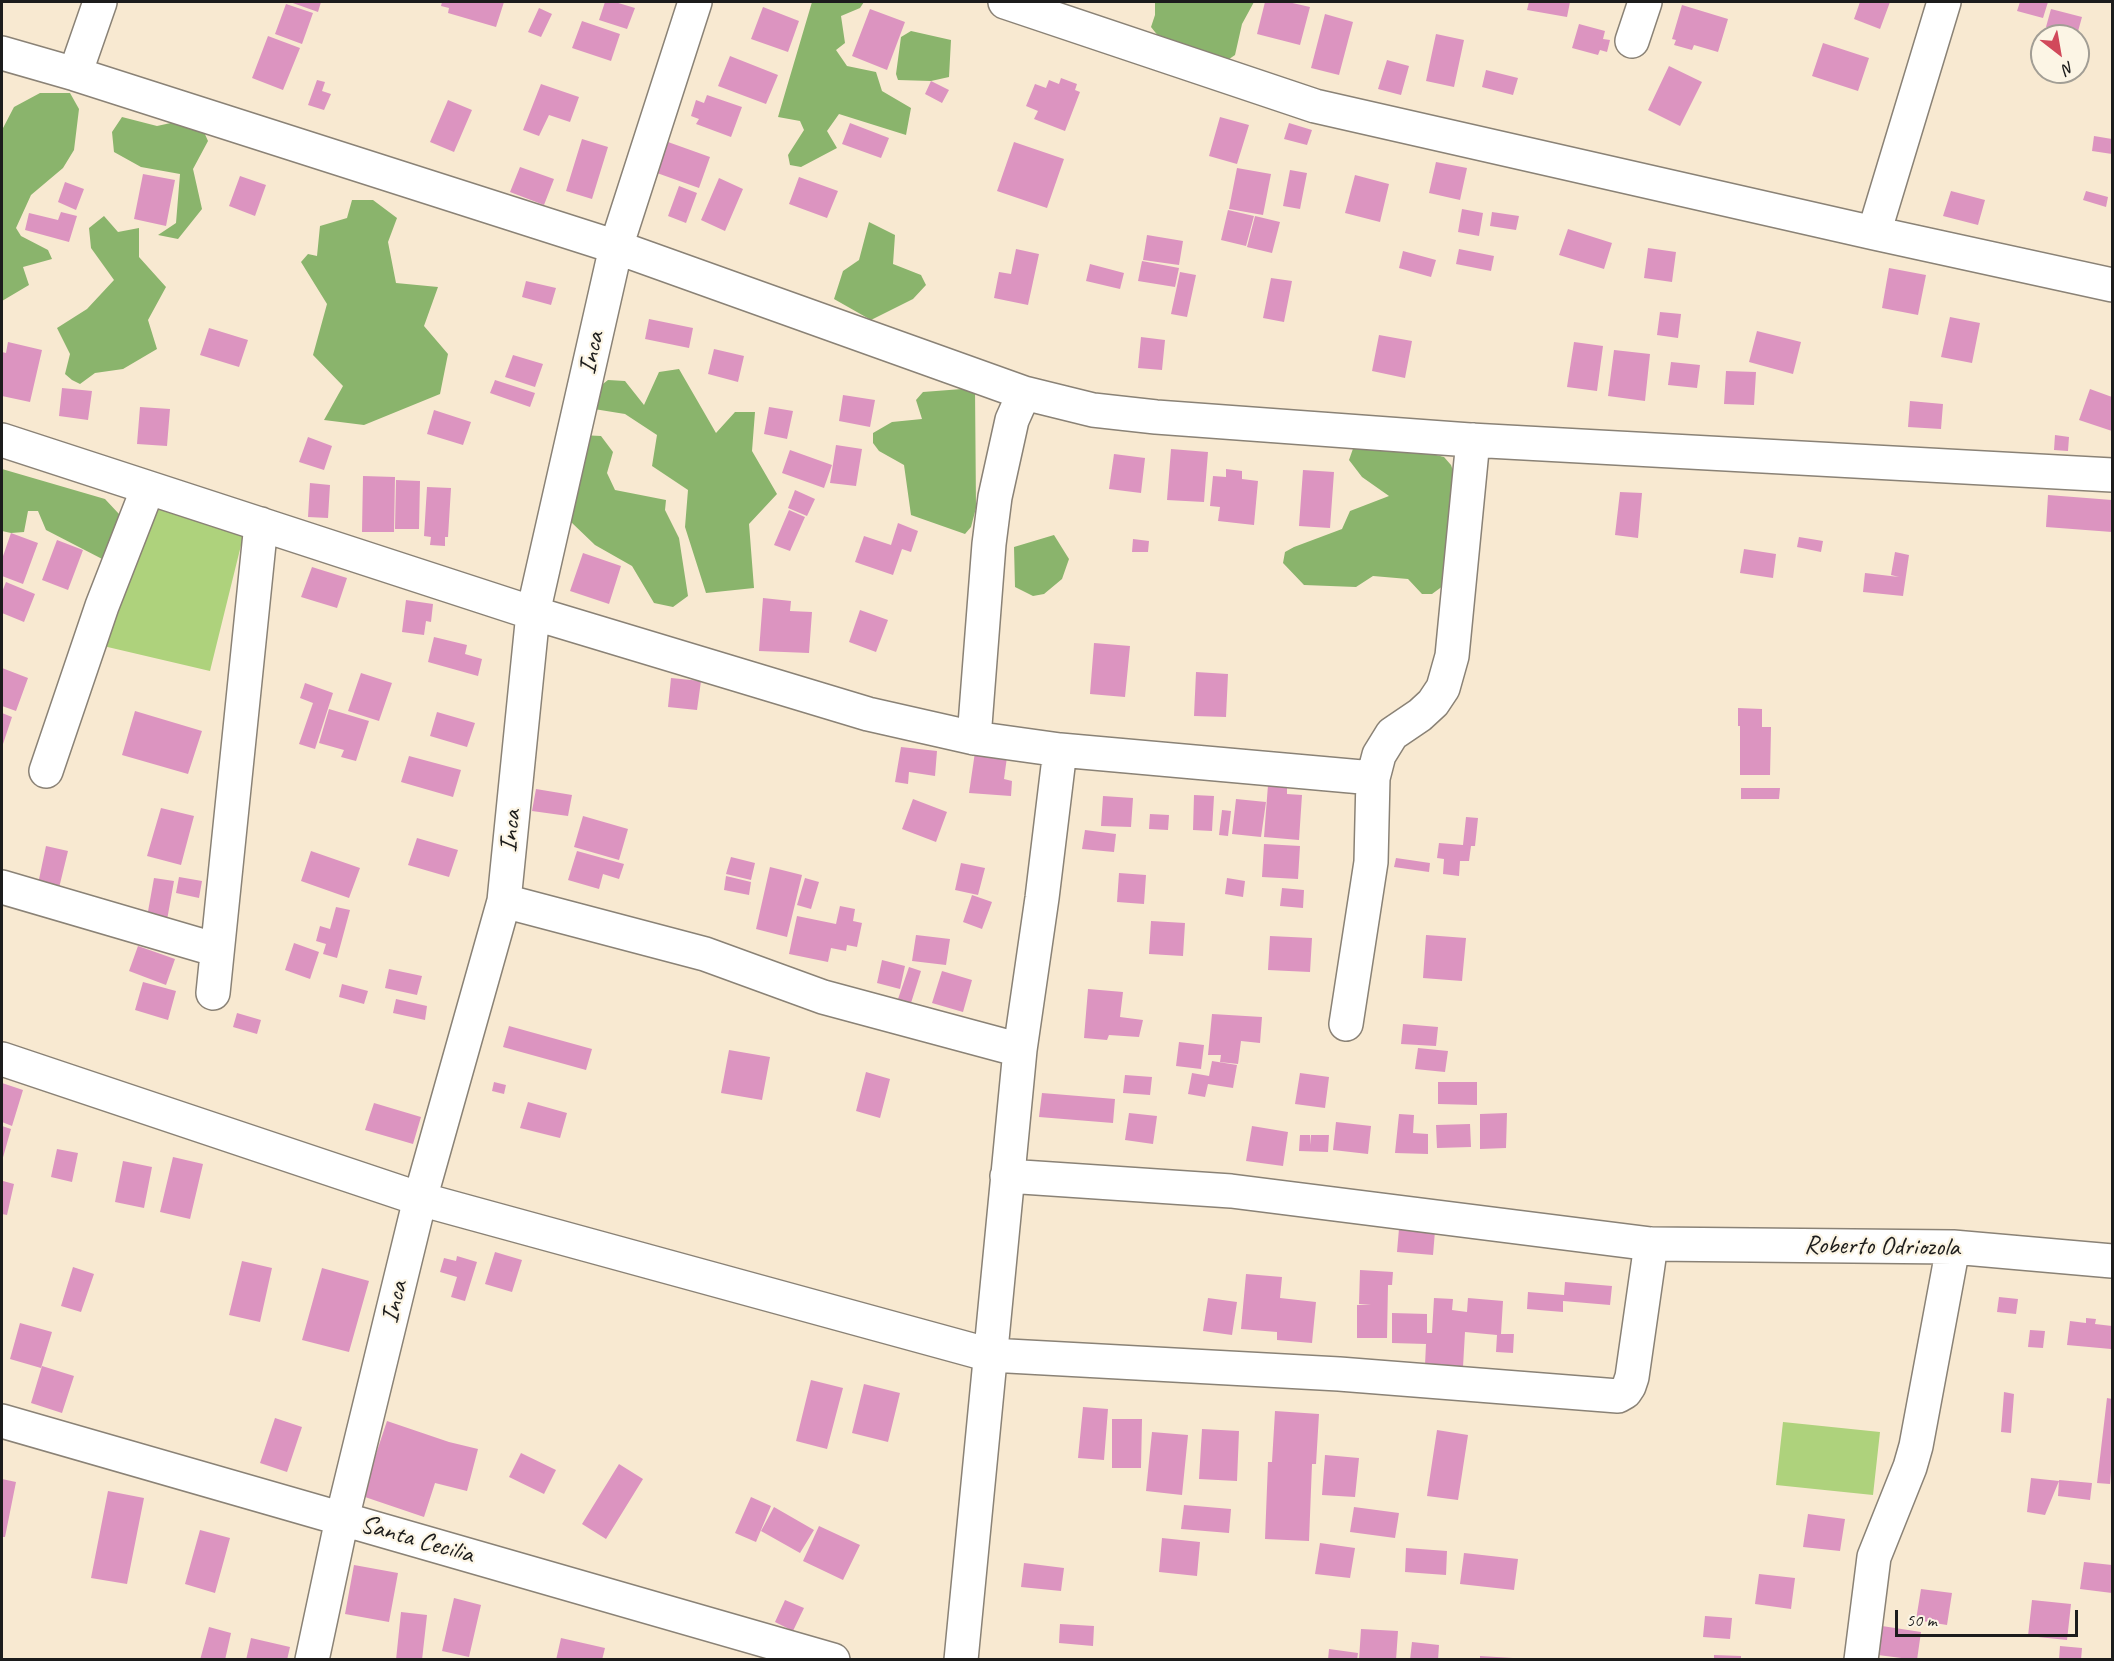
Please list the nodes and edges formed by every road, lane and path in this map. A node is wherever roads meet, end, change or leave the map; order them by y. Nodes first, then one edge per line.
1 (100, 2) edge
2 (695, 2) edge
3 (1005, 2) edge
4 (1645, 2) edge
5 (1944, 2) edge
6 (1632, 41) dead end
7 (2, 53) edge
8 (75, 74) junction
9 (1874, 233) junction
10 (616, 247) junction
11 (2112, 285) edge
12 (1024, 393) junction
13 (2, 440) edge
14 (1473, 440) junction
15 (2112, 475) edge
16 (148, 488) junction
17 (261, 524) junction
18 (533, 613) junction
19 (974, 738) junction
20 (1060, 750) junction
21 (46, 771) dead end
22 (1373, 778) junction
23 (2, 886) edge
24 (504, 901) junction
25 (217, 950) junction
26 (213, 993) dead end
27 (1346, 1024) dead end
28 (1020, 1050) junction
29 (2, 1059) edge
30 (1007, 1176) junction
31 (420, 1199) junction
32 (1651, 1244) junction
33 (1953, 1247) junction
34 (2112, 1261) edge
35 (990, 1355) junction
36 (2, 1420) edge
37 (342, 1518) junction
38 (312, 1659) edge
39 (833, 1659) edge
40 (961, 1659) edge
41 (1861, 1659) edge

1 - 8 street
2 - 10 street, Inca
3 - 9 street
4 - 6 street
5 - 9 street
7 - 8 street
8 - 10 street
9 - 11 street
10 - 12 street
10 - 18 street, Inca
12 - 14 street
12 - 19 street
13 - 16 street
14 - 15 street
14 - 22 street
16 - 17 street
16 - 21 street
17 - 18 street
17 - 25 street
18 - 19 street
18 - 24 street, Inca
19 - 20 street
20 - 22 street
20 - 28 street
22 - 27 street
23 - 25 street
24 - 28 street
24 - 31 street, Inca
25 - 26 street
28 - 30 street
29 - 31 street
30 - 32 street, Roberto Odriozola
30 - 35 street
31 - 35 street
31 - 37 street, Inca
32 - 33 street, Roberto Odriozola
32 - 35 street
33 - 34 street, Roberto Odriozola
33 - 41 street
35 - 40 street
36 - 37 street, Santa Cecilia
37 - 38 street, Inca
37 - 39 street, Santa Cecilia

